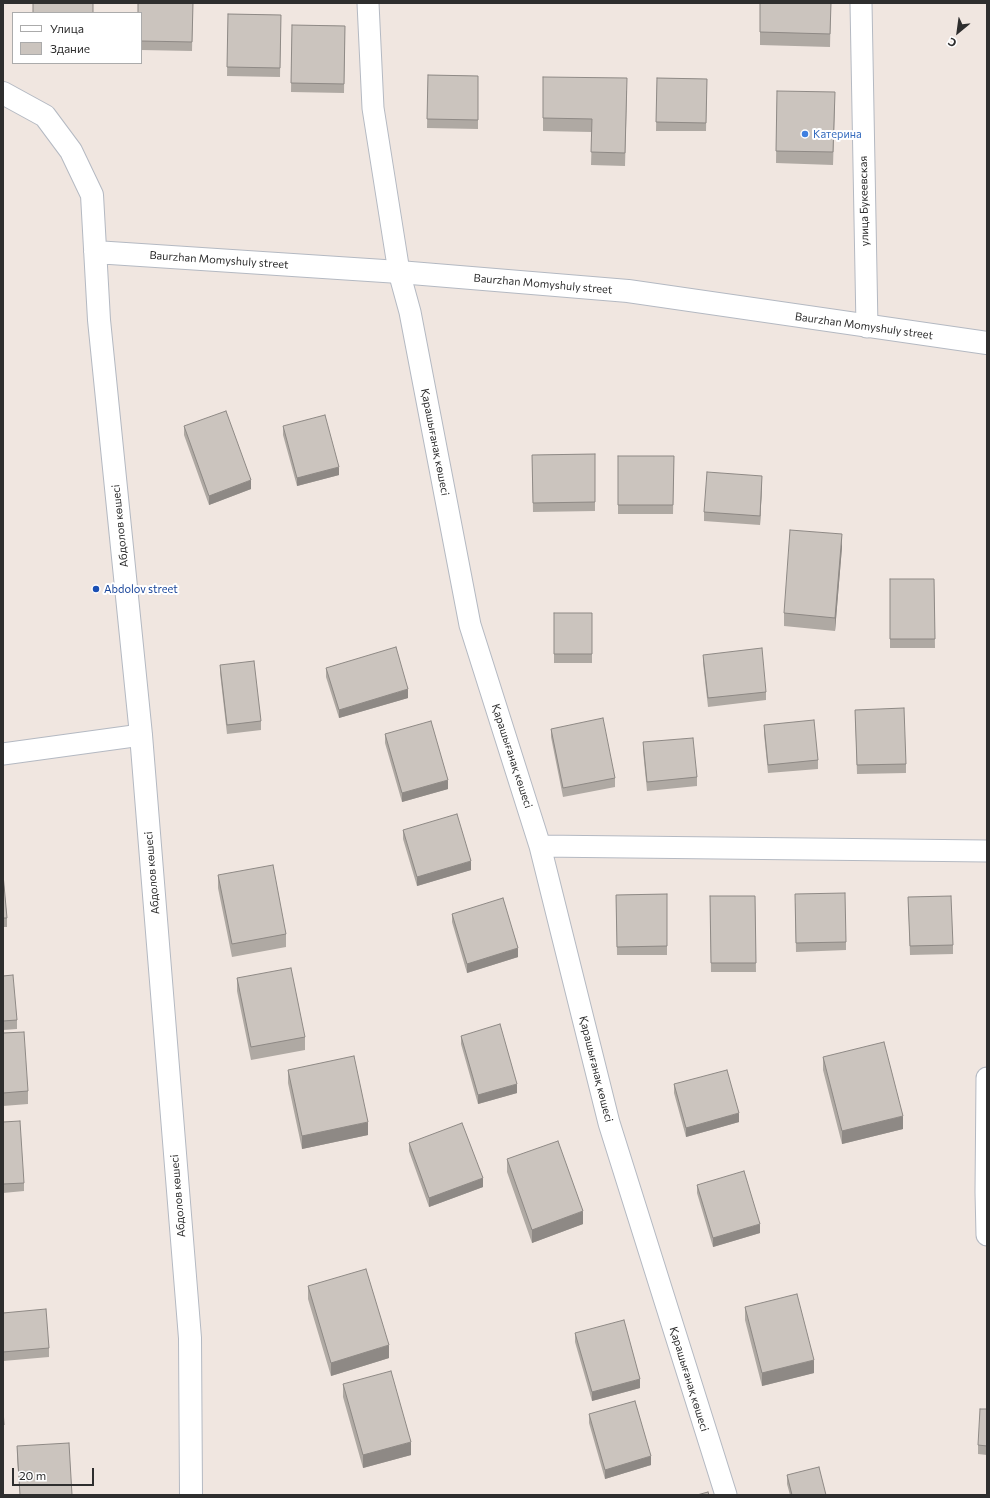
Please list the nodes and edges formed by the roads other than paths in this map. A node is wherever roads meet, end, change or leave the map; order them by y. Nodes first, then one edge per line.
1 (368, 3) edge
2 (860, 3) edge
3 (3, 93) edge
4 (95, 252) junction
5 (399, 272) junction
6 (867, 327) junction
7 (987, 343) edge
8 (141, 736) junction
9 (3, 754) edge
10 (540, 846) junction
11 (987, 851) edge
12 (987, 1078) edge
13 (987, 1235) edge
14 (191, 1495) edge
15 (726, 1495) edge

1 - 5 street, Қарашығанақ көшесі
2 - 6 street, улица Букеевская
3 - 4 street, Абдолов көшесі
4 - 5 street, Baurzhan Momyshuly street
4 - 8 street, Абдолов көшесі
5 - 6 street, Baurzhan Momyshuly street
5 - 10 street, Қарашығанақ көшесі
6 - 7 street, Baurzhan Momyshuly street
8 - 9 street
8 - 14 street, Абдолов көшесі
10 - 11 street
10 - 15 street, Қарашығанақ көшесі
12 - 13 street

